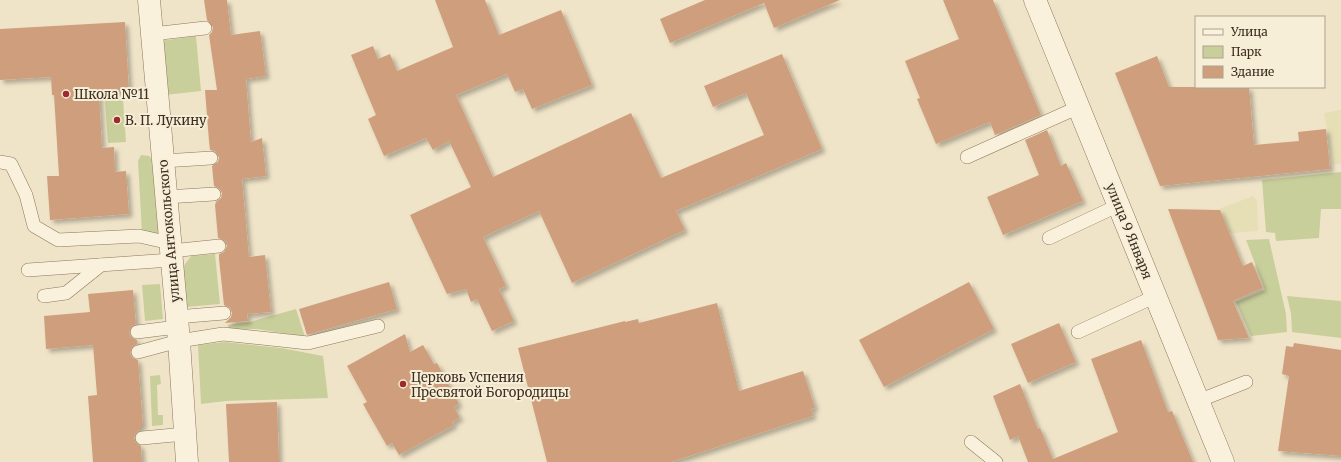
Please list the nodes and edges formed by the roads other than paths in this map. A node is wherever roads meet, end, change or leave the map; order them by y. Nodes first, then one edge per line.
1 (149, 0) edge
2 (1035, 0) edge
3 (205, 28) dead end
4 (152, 34) junction
5 (1079, 107) junction
6 (967, 156) dead end
7 (211, 158) dead end
8 (163, 161) junction
9 (0, 162) edge
10 (214, 194) dead end
11 (166, 198) junction
12 (1119, 205) junction
13 (1049, 238) dead end
14 (218, 246) dead end
15 (171, 251) junction
16 (101, 265) junction
17 (28, 270) dead end
18 (44, 296) dead end
19 (1156, 296) junction
20 (224, 313) dead end
21 (378, 326) dead end
22 (178, 328) junction
23 (137, 332) dead end
24 (1078, 332) dead end
25 (138, 352) dead end
26 (1246, 382) dead end
27 (1198, 401) junction
28 (185, 434) junction
29 (142, 438) dead end
30 (971, 442) dead end
31 (187, 462) edge
32 (996, 462) edge
33 (1223, 462) edge

1 - 4 street, улица Антокольского
2 - 5 street, улица 9 Января
3 - 4 lane
4 - 8 street, улица Антокольского
5 - 6 lane
5 - 12 street, улица 9 Января
7 - 8 lane
8 - 11 street, улица Антокольского
9 - 15 lane
10 - 11 lane
11 - 15 street, улица Антокольского
12 - 13 lane
12 - 19 street, улица 9 Января
14 - 15 lane
15 - 16 lane
15 - 22 street, улица Антокольского
16 - 17 lane
16 - 18 lane
19 - 24 lane
19 - 27 street, улица 9 Января
20 - 22 lane
21 - 22 lane
22 - 23 lane
22 - 25 lane
22 - 28 street, улица Антокольского
26 - 27 lane
27 - 33 street, улица 9 Января
28 - 29 lane
28 - 31 street, улица Антокольского
30 - 32 lane

